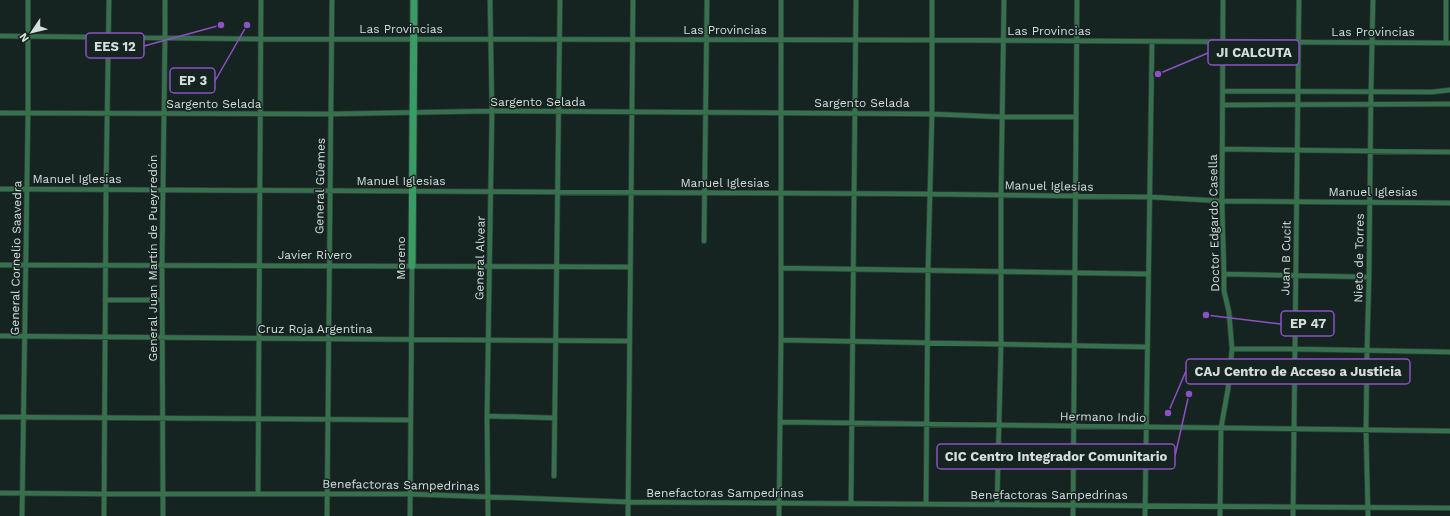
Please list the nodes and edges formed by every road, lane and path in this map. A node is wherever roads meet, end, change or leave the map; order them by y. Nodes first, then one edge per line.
1 (28, 0) edge
2 (109, 0) edge
3 (165, 0) edge
4 (260, 0) edge
5 (332, 0) edge
6 (414, 0) edge
7 (490, 0) edge
8 (560, 0) edge
9 (633, 0) edge
10 (707, 0) edge
11 (781, 0) edge
12 (856, 0) edge
13 (932, 0) edge
14 (1004, 0) edge
15 (1077, 0) edge
16 (1223, 0) edge
17 (1298, 0) edge
18 (1373, 0) edge
19 (1446, 0) edge
20 (0, 36) edge
21 (28, 36) junction
22 (108, 37) junction
23 (165, 37) junction
24 (260, 39) junction
25 (332, 39) junction
26 (413, 39) junction
27 (490, 40) junction
28 (560, 40) junction
29 (633, 40) junction
30 (706, 40) junction
31 (781, 40) junction
32 (932, 40) junction
33 (855, 41) junction
34 (1004, 41) junction
35 (1077, 41) junction
36 (1152, 42) junction
37 (1223, 42) junction
38 (1298, 42) junction
39 (1373, 43) junction
40 (1448, 43) edge
41 (1450, 90) edge
42 (1223, 91) junction
43 (1371, 91) junction
44 (1298, 92) junction
45 (1371, 104) junction
46 (1450, 104) edge
47 (1223, 105) junction
48 (1297, 106) junction
49 (492, 111) junction
50 (0, 112) edge
51 (107, 112) junction
52 (559, 112) junction
53 (632, 112) junction
54 (705, 112) junction
55 (28, 113) junction
56 (164, 113) junction
57 (412, 113) junction
58 (781, 113) junction
59 (260, 114) junction
60 (331, 114) junction
61 (855, 114) junction
62 (932, 114) junction
63 (1003, 117) junction
64 (1076, 117) junction
65 (1222, 149) junction
66 (1297, 149) junction
67 (1371, 150) junction
68 (1450, 152) edge
69 (0, 189) edge
70 (26, 189) junction
71 (106, 189) junction
72 (163, 189) junction
73 (260, 190) junction
74 (330, 190) junction
75 (412, 191) junction
76 (491, 191) junction
77 (558, 192) junction
78 (631, 192) junction
79 (704, 192) junction
80 (781, 193) junction
81 (854, 194) junction
82 (930, 194) junction
83 (1001, 195) junction
84 (1075, 196) junction
85 (1150, 198) junction
86 (1222, 201) junction
87 (1296, 201) junction
88 (1369, 202) junction
89 (1450, 203) edge
90 (704, 241) dead end
91 (0, 264) edge
92 (26, 264) junction
93 (105, 265) junction
94 (162, 265) junction
95 (259, 265) junction
96 (330, 266) junction
97 (412, 266) junction
98 (490, 266) junction
99 (557, 266) junction
100 (630, 267) junction
101 (781, 268) junction
102 (854, 269) junction
103 (928, 270) junction
104 (1001, 271) junction
105 (1075, 272) junction
106 (1148, 274) junction
107 (1224, 274) junction
108 (1295, 276) junction
109 (1369, 277) junction
110 (105, 300) junction
111 (162, 300) junction
112 (0, 336) edge
113 (25, 336) junction
114 (105, 337) junction
115 (259, 338) junction
116 (163, 339) junction
117 (329, 339) junction
118 (411, 339) junction
119 (489, 340) junction
120 (556, 340) junction
121 (781, 340) junction
122 (630, 341) junction
123 (853, 342) junction
124 (927, 343) junction
125 (1000, 345) junction
126 (1074, 346) junction
127 (1147, 348) junction
128 (1232, 349) junction
129 (1295, 349) junction
130 (1367, 350) junction
131 (1450, 352) edge
132 (487, 416) junction
133 (0, 417) edge
134 (24, 417) junction
135 (105, 417) junction
136 (162, 418) junction
137 (258, 418) junction
138 (555, 418) junction
139 (328, 419) junction
140 (410, 420) junction
141 (780, 422) junction
142 (852, 423) junction
143 (927, 424) junction
144 (998, 425) junction
145 (1073, 426) junction
146 (1146, 427) junction
147 (1221, 428) junction
148 (1294, 429) junction
149 (1366, 430) junction
150 (1450, 431) edge
151 (554, 476) dead end
152 (0, 493) edge
153 (22, 494) junction
154 (104, 494) junction
155 (163, 494) junction
156 (258, 494) junction
157 (327, 494) junction
158 (410, 494) junction
159 (488, 496) junction
160 (628, 502) junction
161 (779, 503) junction
162 (850, 504) junction
163 (926, 504) junction
164 (996, 505) junction
165 (1073, 505) junction
166 (1146, 506) junction
167 (1220, 506) junction
168 (1293, 508) junction
169 (1369, 508) junction
170 (1450, 508) edge
171 (22, 516) edge
172 (104, 516) edge
173 (163, 516) edge
174 (327, 516) edge
175 (410, 516) edge
176 (488, 516) edge
177 (628, 516) edge
178 (779, 516) edge
179 (1072, 516) edge
180 (1145, 516) edge
181 (1220, 516) edge
182 (1293, 516) edge
183 (1368, 516) edge

1 - 21 street, General Cornelio Saavedra
2 - 22 street
3 - 23 street, General Juan Martín de Pueyrredón
4 - 24 street
5 - 25 street, General Güemes
6 - 26 street, Moreno
7 - 27 street, General Alvear
8 - 28 street
9 - 29 street
10 - 30 street
11 - 31 street
12 - 33 street
13 - 32 street
14 - 34 street
15 - 35 street
16 - 37 street, Doctor Edgardo Casella
17 - 38 street, Juan B Cucit
18 - 39 street, Nieto de Torres
19 - 40 street
20 - 21 street, Las Provincias
21 - 22 street, Las Provincias
21 - 55 street, General Cornelio Saavedra
22 - 23 street, Las Provincias
22 - 51 street
23 - 24 street, Las Provincias
23 - 56 street, General Juan Martín de Pueyrredón
24 - 25 street, Las Provincias
24 - 59 street
25 - 26 street, Las Provincias
25 - 60 street, General Güemes
26 - 27 street, Las Provincias
26 - 57 street, Moreno
27 - 28 street, Las Provincias
27 - 49 street, General Alvear
28 - 29 street, Las Provincias
28 - 52 street
29 - 30 street, Las Provincias
29 - 53 street
30 - 31 street, Las Provincias
30 - 54 street
31 - 33 street, Las Provincias
31 - 58 street
32 - 33 street, Las Provincias
32 - 34 street, Las Provincias
32 - 62 street
33 - 61 street
34 - 35 street, Las Provincias
34 - 63 street
35 - 36 street, Las Provincias
35 - 64 street
36 - 37 street, Las Provincias
36 - 85 street
37 - 38 street, Las Provincias
37 - 42 street, Doctor Edgardo Casella
38 - 39 street, Las Provincias
38 - 44 street, Juan B Cucit
39 - 40 street, Las Provincias
39 - 43 street, Nieto de Torres
41 - 43 street
42 - 44 street
42 - 47 street, Doctor Edgardo Casella
43 - 44 street
43 - 45 street, Nieto de Torres
44 - 48 street, Juan B Cucit
45 - 46 street
45 - 48 street
45 - 67 street, Nieto de Torres
47 - 48 street
47 - 65 street, Doctor Edgardo Casella
48 - 66 street, Juan B Cucit
49 - 52 street, Sargento Selada
49 - 57 street, Sargento Selada
49 - 76 street, General Alvear
50 - 55 street, Sargento Selada
51 - 55 street, Sargento Selada
51 - 56 street, Sargento Selada
51 - 71 street
52 - 53 street, Sargento Selada
52 - 77 street
53 - 54 street, Sargento Selada
53 - 78 street
54 - 58 street, Sargento Selada
54 - 79 street
55 - 70 street, General Cornelio Saavedra
56 - 59 street, Sargento Selada
56 - 72 street, General Juan Martín de Pueyrredón
57 - 60 street, Sargento Selada
57 - 75 street, Moreno
58 - 61 street, Sargento Selada
58 - 80 street
59 - 60 street, Sargento Selada
59 - 73 street
60 - 74 street, General Güemes
61 - 62 street, Sargento Selada
61 - 81 street
62 - 63 street, Sargento Selada
62 - 82 street
63 - 64 street, Sargento Selada
63 - 83 street
64 - 84 street
65 - 66 street
65 - 86 street, Doctor Edgardo Casella
66 - 67 street
66 - 87 street, Juan B Cucit
67 - 68 street
67 - 88 street, Nieto de Torres
69 - 70 street, Manuel Iglesias
70 - 71 street, Manuel Iglesias
70 - 92 street, General Cornelio Saavedra
71 - 72 street, Manuel Iglesias
71 - 93 street
72 - 73 street, Manuel Iglesias
72 - 94 street, General Juan Martín de Pueyrredón
73 - 74 street, Manuel Iglesias
73 - 95 street
74 - 75 street, Manuel Iglesias
74 - 96 street, General Güemes
75 - 76 street, Manuel Iglesias
75 - 97 street, Moreno
76 - 77 street, Manuel Iglesias
76 - 98 street, General Alvear
77 - 78 street, Manuel Iglesias
77 - 99 street
78 - 79 street, Manuel Iglesias
78 - 100 street
79 - 80 street, Manuel Iglesias
79 - 90 street
80 - 81 street, Manuel Iglesias
80 - 101 street
81 - 82 street, Manuel Iglesias
81 - 102 street
82 - 83 street, Manuel Iglesias
82 - 103 street
83 - 84 street, Manuel Iglesias
83 - 104 street
84 - 85 street, Manuel Iglesias
84 - 105 street
85 - 86 street, Manuel Iglesias
85 - 106 street
86 - 87 street, Manuel Iglesias
86 - 107 street, Doctor Edgardo Casella
87 - 88 street, Manuel Iglesias
87 - 108 street, Juan B Cucit
88 - 89 street, Manuel Iglesias
88 - 109 street, Nieto de Torres
91 - 92 street, Javier Rivero
92 - 93 street, Javier Rivero
92 - 113 street, General Cornelio Saavedra
93 - 94 street, Javier Rivero
93 - 110 street
94 - 95 street, Javier Rivero
94 - 111 street, General Juan Martín de Pueyrredón
95 - 96 street, Javier Rivero
95 - 115 street
96 - 97 street, Javier Rivero
96 - 117 street, General Güemes
97 - 98 street, Javier Rivero
97 - 118 street, Moreno
98 - 99 street, Javier Rivero
98 - 119 street, General Alvear
99 - 100 street, Javier Rivero
99 - 120 street
100 - 122 street
101 - 102 street
101 - 121 street
102 - 103 street
102 - 123 street
103 - 104 street
103 - 124 street
104 - 105 street
104 - 125 street
105 - 106 street
105 - 126 street
106 - 127 street
107 - 108 street
107 - 128 street, Doctor Edgardo Casella
108 - 109 street
108 - 129 street, Juan B Cucit
109 - 130 street, Nieto de Torres
110 - 111 street
110 - 114 street
111 - 116 street, General Juan Martín de Pueyrredón
112 - 113 street, Cruz Roja Argentina
113 - 114 street, Cruz Roja Argentina
113 - 134 street, General Cornelio Saavedra
114 - 116 street, Cruz Roja Argentina
114 - 135 street
115 - 116 street, Cruz Roja Argentina
115 - 117 street, Cruz Roja Argentina
115 - 137 street
116 - 136 street, General Juan Martín de Pueyrredón
117 - 118 street, Cruz Roja Argentina
117 - 139 street, General Güemes
118 - 119 street, Cruz Roja Argentina
118 - 140 street, Moreno
119 - 120 street, Cruz Roja Argentina
119 - 132 street, General Alvear
120 - 122 street, Cruz Roja Argentina
120 - 138 street
121 - 123 street
121 - 141 street
122 - 160 street
123 - 124 street
123 - 142 street
124 - 125 street
124 - 143 street
125 - 126 street
125 - 144 street
126 - 127 street
126 - 145 street
127 - 146 street
128 - 129 street
128 - 147 street, Doctor Edgardo Casella
129 - 130 street
129 - 148 street, Juan B Cucit
130 - 131 street
130 - 149 street, Nieto de Torres
132 - 138 street
132 - 159 street, General Alvear
133 - 134 street
134 - 135 street
134 - 153 street, General Cornelio Saavedra
135 - 136 street
135 - 154 street
136 - 137 street
136 - 155 street, General Juan Martín de Pueyrredón
137 - 139 street
137 - 156 street
138 - 151 street
139 - 140 street
139 - 157 street, General Güemes
140 - 158 street, Moreno
141 - 142 street, Hermano Indio
141 - 161 street
142 - 143 street, Hermano Indio
142 - 162 street
143 - 144 street, Hermano Indio
143 - 163 street
144 - 145 street, Hermano Indio
144 - 164 street
145 - 146 street, Hermano Indio
145 - 165 street
146 - 147 street, Hermano Indio
146 - 166 street
147 - 148 street, Hermano Indio
147 - 167 street, Doctor Edgardo Casella
148 - 149 street, Hermano Indio
148 - 168 street, Juan B Cucit
149 - 150 street, Hermano Indio
149 - 169 street, Nieto de Torres
152 - 153 street, Benefactoras Sampedrinas
153 - 154 street, Benefactoras Sampedrinas
153 - 171 street, General Cornelio Saavedra
154 - 155 street, Benefactoras Sampedrinas
154 - 172 street
155 - 156 street, Benefactoras Sampedrinas
155 - 173 street, General Juan Martín de Pueyrredón
156 - 157 street, Benefactoras Sampedrinas
157 - 158 street, Benefactoras Sampedrinas
157 - 174 street, General Güemes
158 - 159 street, Benefactoras Sampedrinas
158 - 175 street, Moreno
159 - 160 street, Benefactoras Sampedrinas
159 - 176 street, General Alvear
160 - 161 street, Benefactoras Sampedrinas
160 - 177 street
161 - 162 street, Benefactoras Sampedrinas
161 - 178 street
162 - 163 street, Benefactoras Sampedrinas
163 - 164 street, Benefactoras Sampedrinas
164 - 165 street, Benefactoras Sampedrinas
165 - 166 street, Benefactoras Sampedrinas
165 - 179 street
166 - 167 street, Benefactoras Sampedrinas
166 - 180 street
167 - 168 street, Benefactoras Sampedrinas
167 - 181 street, Doctor Edgardo Casella
168 - 169 street, Benefactoras Sampedrinas
168 - 182 street, Juan B Cucit
169 - 170 street, Benefactoras Sampedrinas
169 - 183 street, Nieto de Torres

